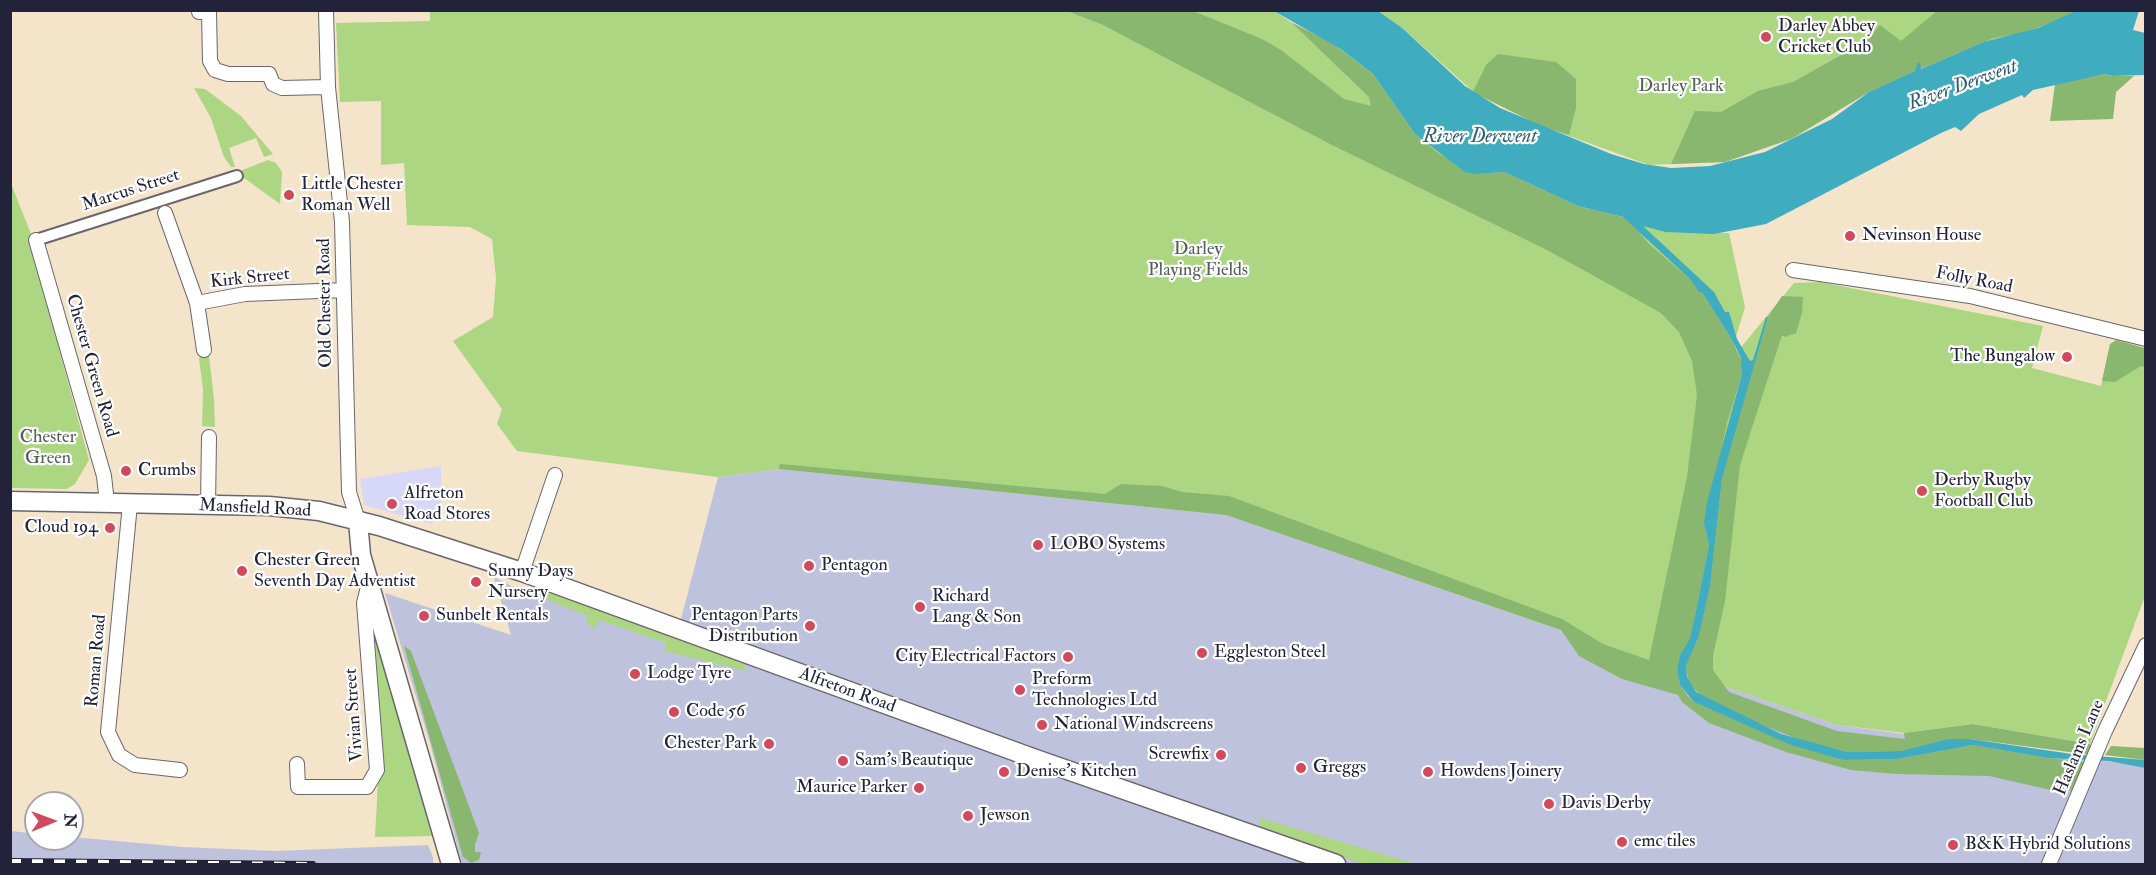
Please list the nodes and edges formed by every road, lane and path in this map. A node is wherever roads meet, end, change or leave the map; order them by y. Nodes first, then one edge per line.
1 (326, 10) edge
2 (199, 12) dead end
3 (328, 87) junction
4 (237, 176) dead end
5 (161, 198) junction
6 (165, 213) joint
7 (36, 240) joint
8 (1793, 270) dead end
9 (343, 290) junction
10 (197, 303) junction
11 (2145, 339) edge
12 (204, 350) dead end
13 (209, 437) dead end
14 (555, 475) dead end
15 (10, 501) edge
16 (107, 503) junction
17 (130, 504) junction
18 (208, 506) junction
19 (358, 521) junction
20 (522, 572) junction
21 (369, 582) junction
22 (2145, 645) edge
23 (297, 764) dead end
24 (180, 770) dead end
25 (451, 861) edge
26 (1336, 864) edge
27 (2049, 864) edge

1 - 3 street, Old Chester Road
2 - 3 street
3 - 9 street, Old Chester Road
4 - 5 street, Marcus Street
5 - 6 street
5 - 7 street, Marcus Street
6 - 10 street
7 - 16 street, Chester Green Road
8 - 11 street, Folly Road
9 - 10 street, Kirk Street
9 - 19 street, Old Chester Road
10 - 12 street
13 - 18 street
14 - 20 street
15 - 16 street, Mansfield Road
16 - 17 street, Mansfield Road
17 - 18 street, Mansfield Road
17 - 24 street, Roman Road
18 - 19 street, Mansfield Road
19 - 20 street, Alfreton Road
19 - 21 street
20 - 26 street, Alfreton Road
21 - 23 street, Vivian Street
21 - 25 street
22 - 27 street, Haslams Lane

